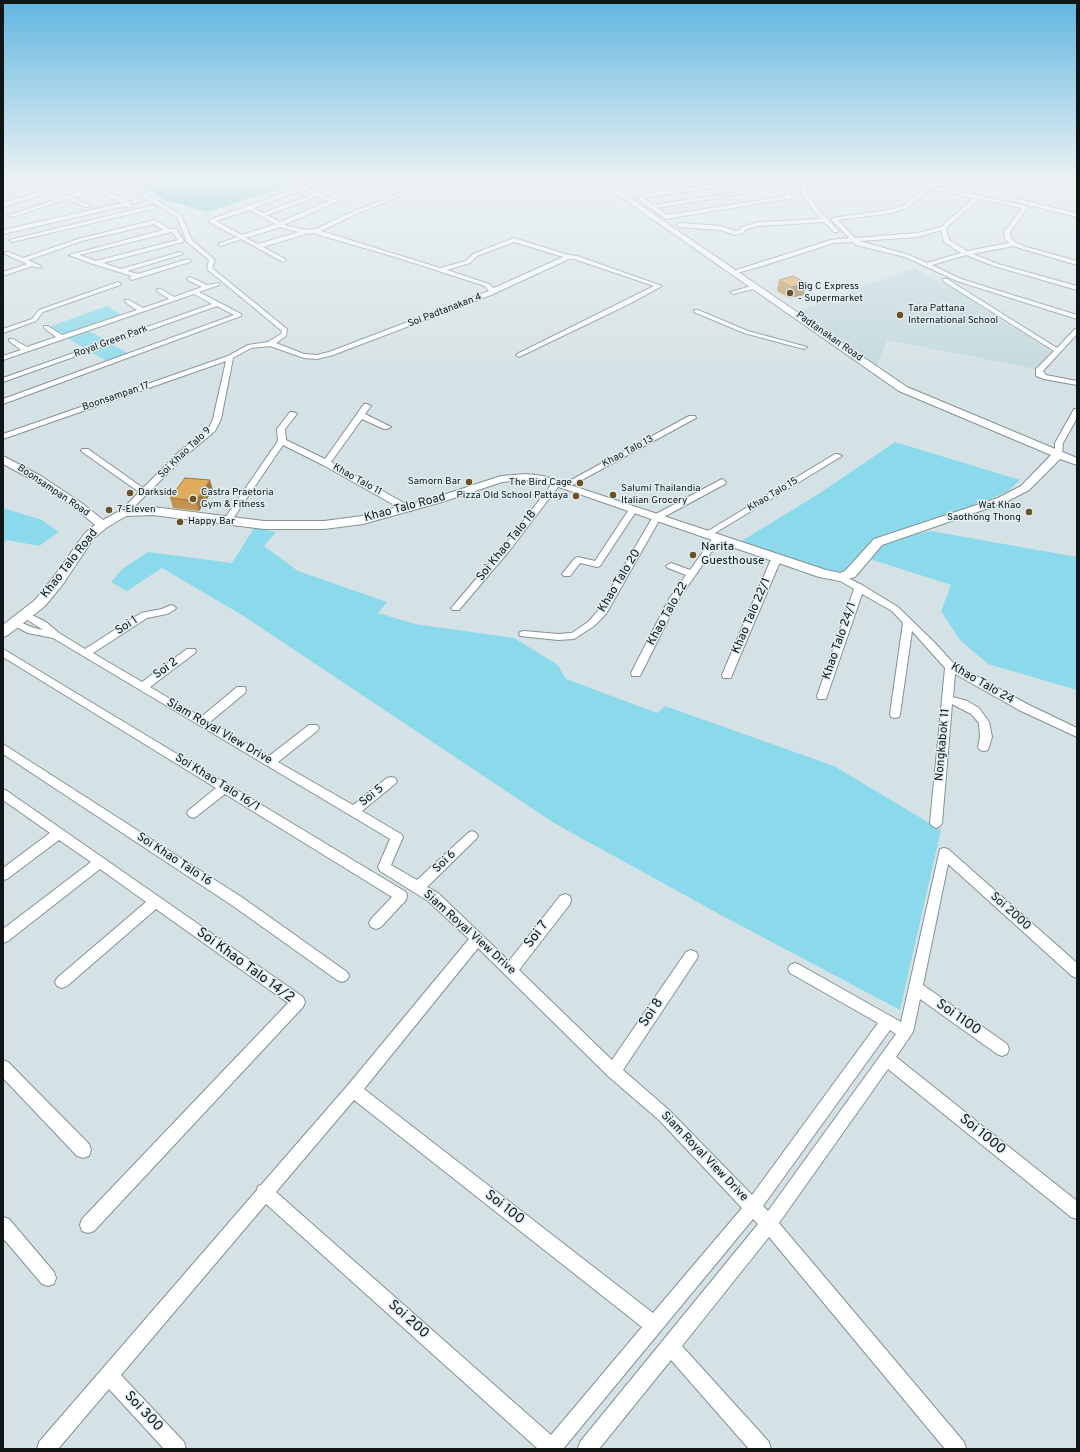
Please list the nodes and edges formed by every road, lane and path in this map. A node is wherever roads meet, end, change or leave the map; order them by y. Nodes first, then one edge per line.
1 (58, 247) edge
2 (89, 247) edge
3 (107, 247) edge
4 (144, 247) edge
5 (156, 247) edge
6 (171, 247) edge
7 (196, 247) edge
8 (260, 247) edge
9 (363, 247) edge
10 (496, 247) edge
11 (535, 247) edge
12 (697, 247) edge
13 (815, 247) edge
14 (860, 247) edge
15 (869, 247) edge
16 (956, 247) edge
17 (999, 247) edge
18 (1023, 247) edge
19 (54, 248) junction
20 (147, 249) junction
21 (94, 250) junction
22 (7, 253) dead end
23 (966, 253) junction
24 (129, 254) junction
25 (180, 254) junction
26 (73, 255) junction
27 (14, 256) junction
28 (568, 257) junction
29 (108, 259) junction
30 (3, 260) edge
31 (24, 260) junction
32 (283, 260) dead end
33 (95, 263) junction
34 (1077, 263) edge
35 (32, 264) junction
36 (143, 264) junction
37 (926, 265) junction
38 (39, 267) dead end
39 (440, 270) junction
40 (730, 270) junction
41 (119, 271) junction
42 (153, 272) junction
43 (3, 274) edge
44 (138, 276) junction
45 (190, 279) dead end
46 (126, 281) dead end
47 (118, 284) dead end
48 (217, 284) dead end
49 (206, 288) junction
50 (1077, 288) edge
51 (159, 290) dead end
52 (493, 291) junction
53 (194, 292) junction
54 (174, 299) junction
55 (127, 301) dead end
56 (218, 304) junction
57 (142, 310) junction
58 (696, 311) dead end
59 (1077, 317) edge
60 (46, 328) dead end
61 (1077, 330) edge
62 (3, 331) edge
63 (62, 338) junction
64 (11, 340) dead end
65 (270, 344) junction
66 (804, 347) dead end
67 (26, 350) junction
68 (1058, 351) junction
69 (520, 355) dead end
70 (230, 357) junction
71 (3, 358) edge
72 (3, 380) edge
73 (1077, 383) edge
74 (3, 402) edge
75 (367, 406) dead end
76 (1077, 411) edge
77 (293, 414) dead end
78 (360, 415) junction
79 (692, 418) dead end
80 (1077, 426) edge
81 (387, 427) dead end
82 (3, 437) edge
83 (282, 441) junction
84 (85, 451) dead end
85 (1059, 451) junction
86 (838, 456) dead end
87 (3, 458) edge
88 (1077, 462) edge
89 (326, 463) junction
90 (722, 482) dead end
91 (560, 485) junction
92 (144, 492) junction
93 (408, 509) junction
94 (633, 510) junction
95 (122, 513) junction
96 (657, 517) junction
97 (227, 521) junction
98 (102, 525) junction
99 (712, 535) junction
100 (777, 557) junction
101 (671, 566) dead end
102 (567, 574) dead end
103 (690, 574) junction
104 (840, 577) junction
105 (859, 587) junction
106 (171, 608) dead end
107 (456, 608) dead end
108 (25, 615) junction
109 (908, 622) junction
110 (15, 623) junction
111 (3, 632) edge
112 (524, 634) dead end
113 (55, 635) junction
114 (191, 651) dead end
115 (3, 652) edge
116 (86, 653) junction
117 (950, 667) junction
118 (636, 673) dead end
119 (728, 675) dead end
120 (142, 687) junction
121 (241, 690) dead end
122 (822, 696) dead end
123 (947, 699) junction
124 (895, 714) dead end
125 (202, 722) junction
126 (313, 728) dead end
127 (1077, 733) edge
128 (984, 747) dead end
129 (3, 748) edge
130 (270, 762) junction
131 (391, 781) dead end
132 (224, 788) junction
133 (3, 794) edge
134 (354, 811) junction
135 (193, 813) dead end
136 (936, 823) dead end
137 (58, 834) junction
138 (472, 836) dead end
139 (100, 864) junction
140 (3, 874) edge
141 (418, 888) junction
142 (565, 900) dead end
143 (155, 902) junction
144 (376, 923) dead end
145 (3, 937) edge
146 (478, 939) junction
147 (691, 956) dead end
148 (795, 969) dead end
149 (510, 970) junction
150 (1077, 972) edge
151 (342, 976) dead end
152 (62, 982) dead end
153 (915, 987) junction
154 (888, 1021) junction
155 (906, 1032) junction
156 (1002, 1049) dead end
157 (887, 1059) junction
158 (3, 1067) edge
159 (613, 1070) junction
160 (352, 1090) junction
161 (83, 1150) dead end
162 (264, 1192) junction
163 (753, 1207) junction
164 (1077, 1212) edge
165 (769, 1224) junction
166 (3, 1225) edge
167 (88, 1225) dead end
168 (48, 1278) dead end
169 (655, 1326) junction
170 (671, 1347) junction
171 (109, 1376) junction
172 (46, 1449) edge
173 (177, 1449) edge
174 (551, 1449) edge
175 (587, 1449) edge
176 (762, 1449) edge
177 (956, 1449) edge

1 - 19 street
2 - 21 street
3 - 21 street
4 - 20 street
5 - 20 street
6 - 25 street
7 - 65 street
8 - 32 street
9 - 39 street, Soi Padtanakan 4
10 - 39 street
11 - 28 street
12 - 40 street, Padtanakan Road
13 - 40 street
14 - 68 street
15 - 37 street
16 - 23 street
17 - 23 street
18 - 34 street
19 - 26 street
19 - 31 street
20 - 24 street
21 - 26 street
21 - 29 street
22 - 27 street
23 - 37 street
23 - 50 street
24 - 29 street
24 - 36 street
25 - 36 street
25 - 42 street
26 - 33 street
27 - 30 street
27 - 31 street
28 - 52 street
28 - 69 street
29 - 33 street
31 - 35 street
33 - 41 street
35 - 38 street
35 - 43 street
36 - 41 street
36 - 42 street
37 - 59 street
39 - 52 street, Soi Padtanakan 4
40 - 85 street, Padtanakan Road
41 - 44 street
42 - 44 street
44 - 46 street
45 - 49 street
47 - 62 street
48 - 49 street
49 - 53 street
51 - 54 street
52 - 65 street, Soi Padtanakan 4
53 - 54 street
53 - 56 street
54 - 57 street
55 - 57 street
56 - 72 street, Royal Green Park
56 - 74 street
57 - 63 street
58 - 66 street
60 - 63 street
61 - 68 street
63 - 67 street
64 - 67 street
65 - 70 street, Soi Padtanakan 4
67 - 71 street
68 - 73 street
70 - 82 street, Boonsampan 17
70 - 92 street, Soi Khao Talo 9
75 - 78 street, Khao Talo 11
76 - 85 street
77 - 83 street
78 - 81 street
78 - 89 street, Khao Talo 11
79 - 91 street, Khao Talo 13
80 - 85 street
83 - 89 street
83 - 97 street
84 - 92 street
85 - 88 street, Padtanakan Road
85 - 104 street
86 - 99 street, Khao Talo 15
87 - 98 street, Boonsampan Road
89 - 93 street, Khao Talo 11
90 - 96 street
91 - 93 street, Khao Talo Road
91 - 94 street, Khao Talo Road
91 - 107 street, Soi Khao Talo 18
92 - 95 street, Soi Khao Talo 9
93 - 97 street, Khao Talo Road
94 - 96 street, Khao Talo Road
94 - 102 street
95 - 97 street, Khao Talo Road
95 - 98 street, Khao Talo Road
96 - 99 street, Khao Talo Road
96 - 112 street, Khao Talo 20
98 - 108 street, Khao Talo Road
99 - 100 street, Khao Talo Road
99 - 103 street, Khao Talo 22
100 - 104 street, Khao Talo Road
100 - 119 street, Khao Talo 22/1
101 - 103 street
103 - 118 street, Khao Talo 22
104 - 105 street, Khao Talo 24
105 - 109 street, Khao Talo 24
105 - 122 street, Khao Talo 24/1
106 - 116 street, Soi 1
108 - 110 street, Khao Talo Road
108 - 113 street
109 - 117 street, Khao Talo 24
109 - 124 street
110 - 111 street, Khao Talo Road
110 - 113 street
113 - 116 street, Siam Royal View Drive
114 - 120 street, Soi 2
115 - 132 street, Soi Khao Talo 16/1
116 - 120 street, Siam Royal View Drive
117 - 123 street, Nongkabok 11
117 - 127 street, Khao Talo 24
120 - 125 street, Siam Royal View Drive
121 - 125 street
123 - 128 street
123 - 136 street, Nongkabok 11
125 - 130 street, Siam Royal View Drive
126 - 130 street
129 - 151 street, Soi Khao Talo 16
130 - 134 street, Siam Royal View Drive
131 - 134 street, Soi 5
132 - 135 street
132 - 144 street, Soi Khao Talo 16/1
133 - 137 street, Soi Khao Talo 14/2
134 - 141 street, Siam Royal View Drive
137 - 139 street, Soi Khao Talo 14/2
137 - 140 street
138 - 141 street, Soi 6
139 - 143 street, Soi Khao Talo 14/2
139 - 145 street
141 - 146 street, Siam Royal View Drive
142 - 149 street, Soi 7
143 - 152 street
143 - 167 street, Soi Khao Talo 14/2
146 - 149 street, Siam Royal View Drive
146 - 160 street
147 - 159 street, Soi 8
148 - 154 street
149 - 159 street, Siam Royal View Drive
150 - 153 street, Soi 2000
153 - 155 street
153 - 156 street, Soi 1100
154 - 155 street
154 - 163 street
155 - 157 street
157 - 164 street, Soi 1000
157 - 165 street
158 - 161 street
159 - 163 street, Siam Royal View Drive
160 - 162 street
160 - 169 street, Soi 100
162 - 171 street
162 - 174 street, Soi 200
163 - 165 street, Siam Royal View Drive
163 - 169 street
165 - 170 street
165 - 177 street, Siam Royal View Drive
166 - 168 street
169 - 174 street
170 - 175 street
170 - 176 street
171 - 172 street
171 - 173 street, Soi 300

